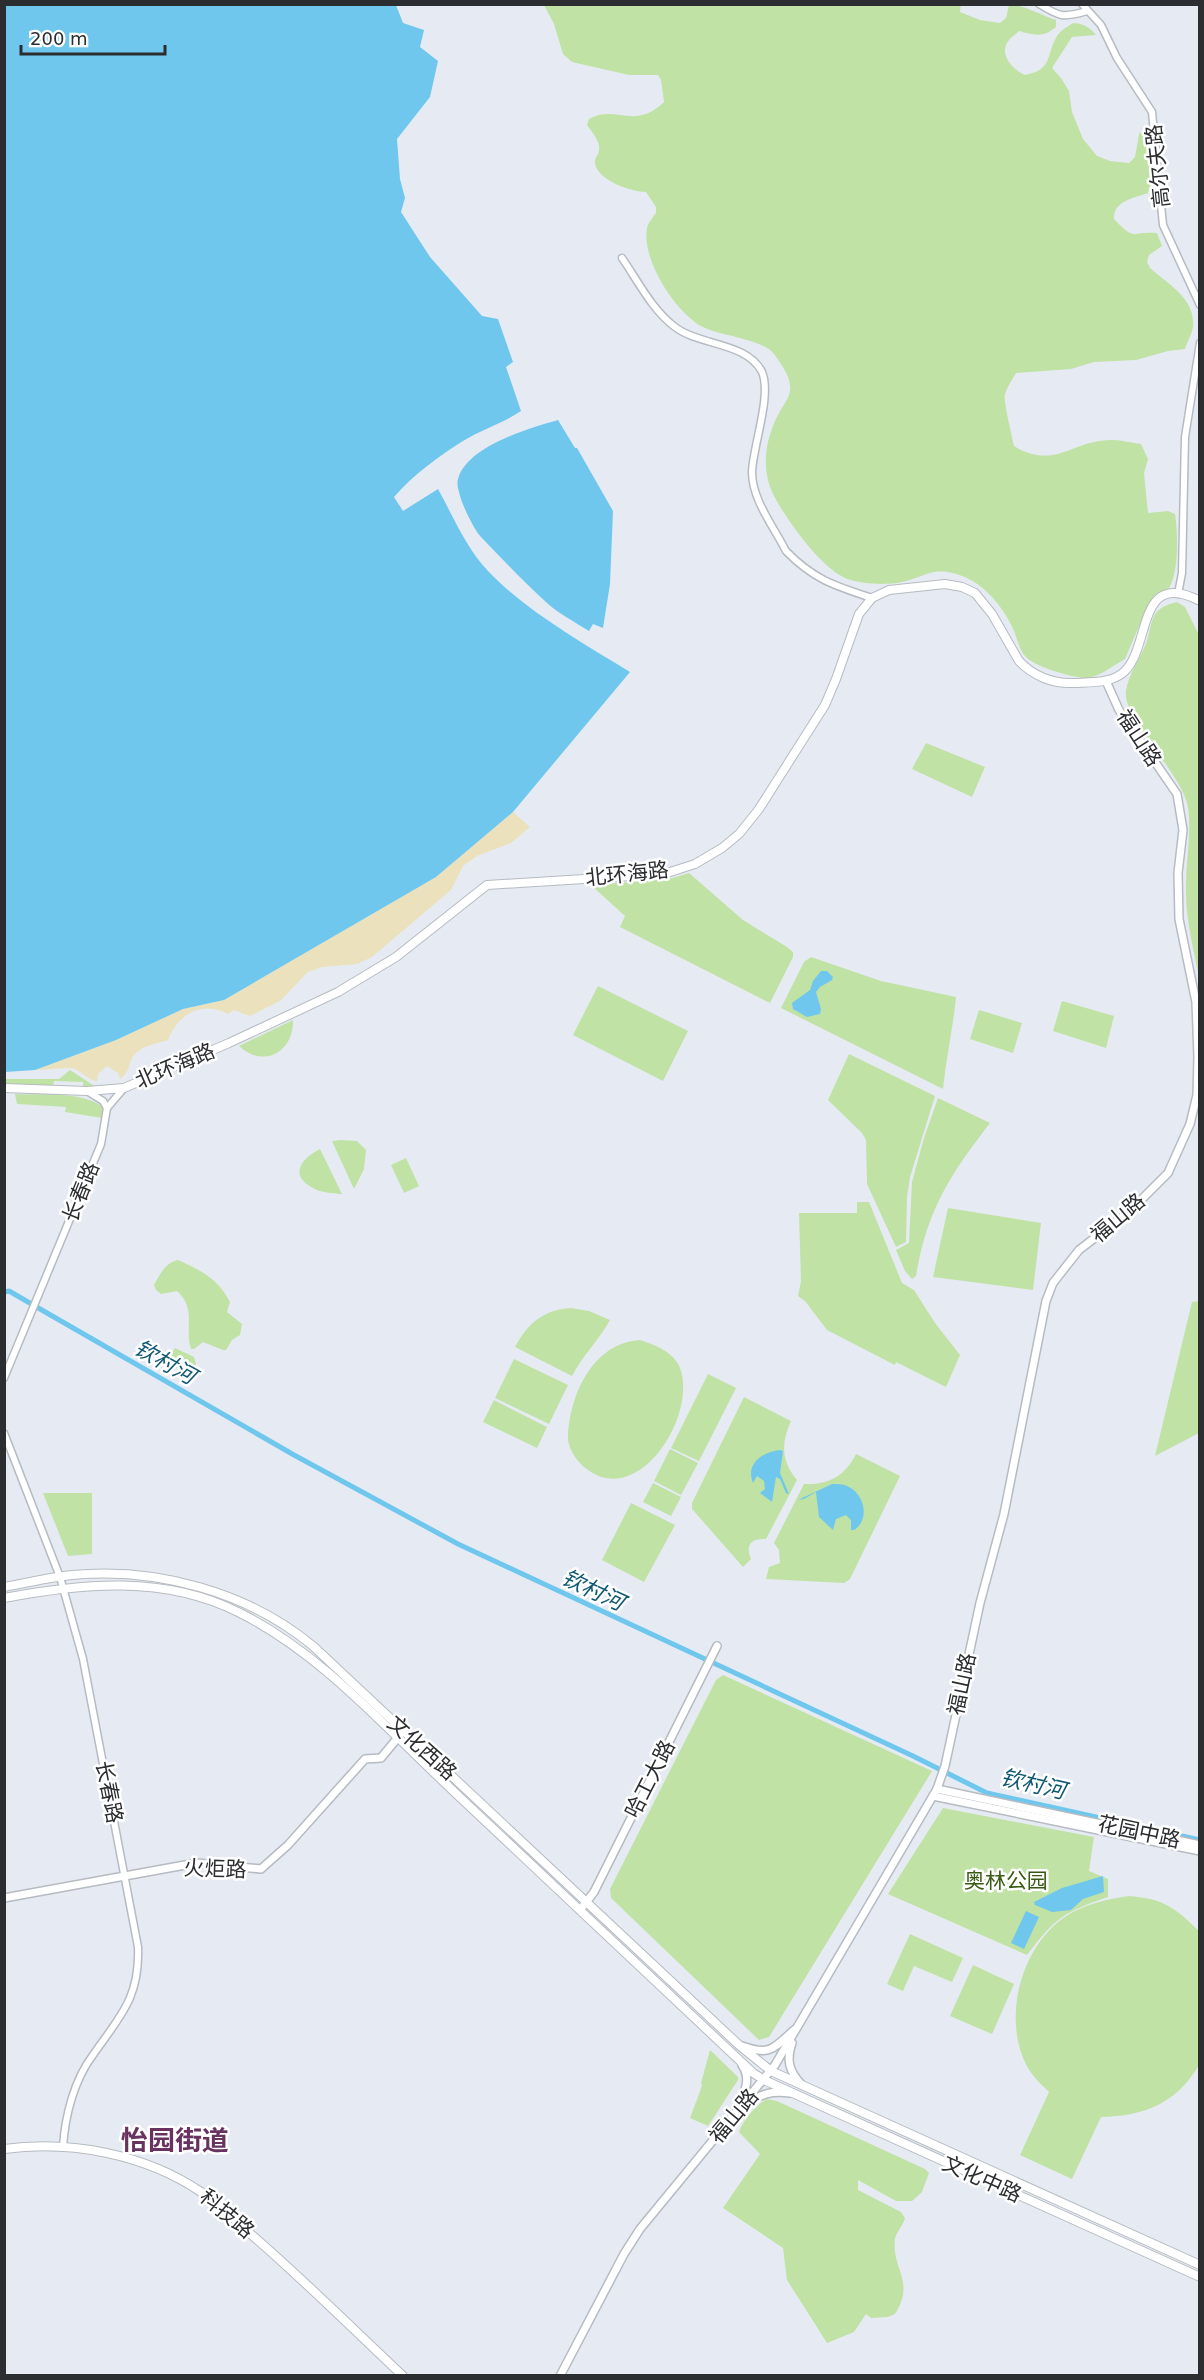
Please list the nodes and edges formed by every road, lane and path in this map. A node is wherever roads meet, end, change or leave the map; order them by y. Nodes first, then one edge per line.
1 (1039, 4) edge
2 (1082, 4) edge
3 (1087, 11) junction
4 (622, 258) dead end
5 (1200, 304) edge
6 (1200, 343) edge
7 (1178, 594) junction
8 (872, 598) junction
9 (1200, 601) edge
10 (1106, 681) junction
11 (4, 1088) edge
12 (124, 1088) junction
13 (87, 1091) junction
14 (107, 1108) junction
15 (4, 1378) edge
16 (4, 1433) edge
17 (60, 1577) junction
18 (4, 1587) edge
19 (62, 1587) junction
20 (4, 1598) edge
21 (717, 1646) dead end
22 (404, 1731) junction
23 (398, 1738) junction
24 (935, 1792) junction
25 (1200, 1845) edge
26 (1200, 1851) edge
27 (125, 1875) junction
28 (4, 1898) edge
29 (588, 1902) junction
30 (580, 1910) junction
31 (800, 2024) junction
32 (739, 2045) junction
33 (733, 2054) junction
34 (771, 2071) junction
35 (764, 2080) junction
36 (802, 2085) junction
37 (792, 2094) junction
38 (736, 2112) junction
39 (63, 2146) junction
40 (4, 2149) edge
41 (1200, 2265) edge
42 (1200, 2277) edge
43 (403, 2376) edge
44 (560, 2376) edge

1 - 3 street
2 - 3 street, 高尔夫路
3 - 5 street, 高尔夫路
4 - 8 street
6 - 7 street
7 - 9 main road
7 - 10 main road
8 - 10 main road
8 - 12 main road, 北环海路
10 - 24 main road, 福山路
11 - 13 main road, 北环海路
12 - 13 main road, 北环海路
12 - 14 street
13 - 14 street
14 - 15 street, 长春路
16 - 17 street, 长春路
17 - 18 main road, 文化西路
17 - 19 street, 长春路
17 - 22 main road, 文化西路
19 - 20 main road, 文化西路
19 - 23 main road, 文化西路
19 - 27 street, 长春路
21 - 29 main road, 哈工大路
22 - 23 main road, 火炬路
22 - 29 main road, 文化西路
23 - 27 main road, 火炬路
23 - 30 main road, 文化西路
24 - 25 main road, 花园中路
24 - 26 main road
24 - 31 main road, 福山路
27 - 28 main road, 火炬路
27 - 39 street, 长春路
29 - 30 main road, 哈工大路
29 - 32 main road, 文化西路
30 - 33 main road, 文化西路
31 - 32 main road
31 - 34 main road, 福山路
31 - 36 main road
32 - 34 main road, 文化西路
33 - 35 main road, 文化西路
33 - 38 main road
34 - 35 main road, 福山路
34 - 36 main road, 文化中路
35 - 37 main road, 文化中路
35 - 38 main road, 福山路
36 - 41 main road, 文化中路
37 - 38 main road
37 - 42 main road, 文化中路
38 - 44 main road, 福山路
39 - 40 main road, 科技路
39 - 43 main road, 科技路

